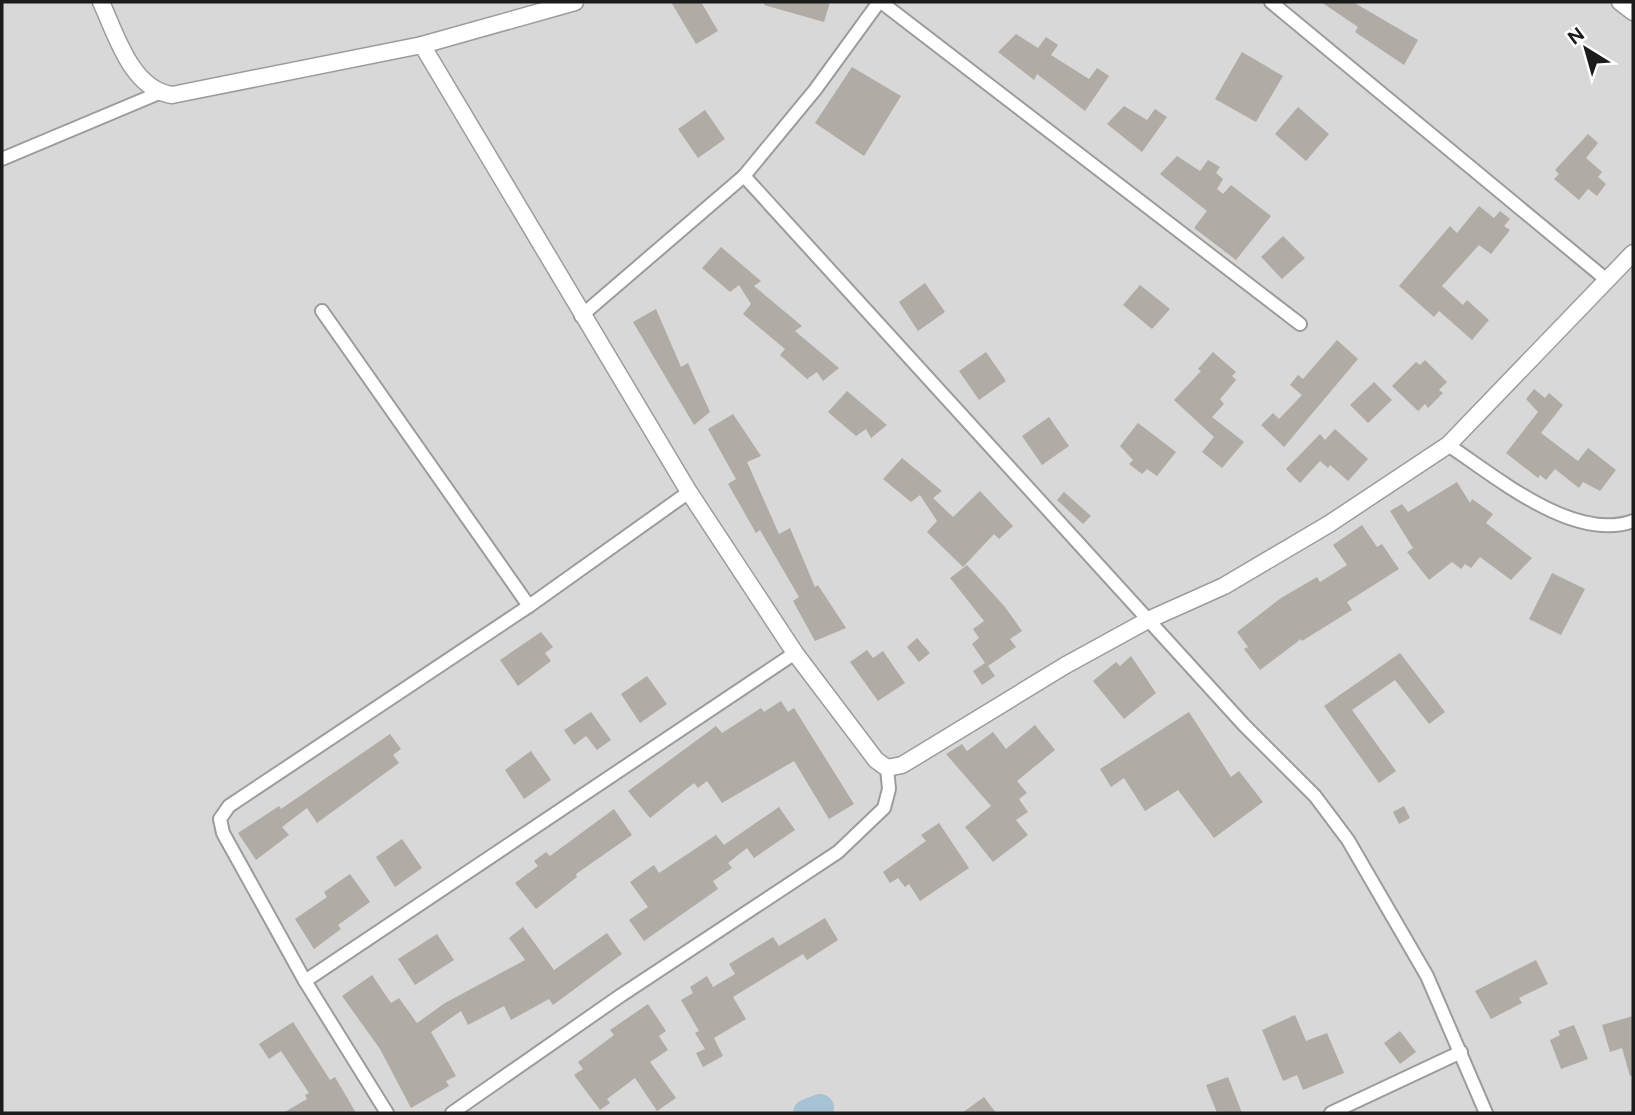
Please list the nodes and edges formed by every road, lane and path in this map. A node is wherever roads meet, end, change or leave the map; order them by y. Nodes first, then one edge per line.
1 (100, 2) edge
2 (575, 2) edge
3 (880, 2) edge
4 (1271, 2) edge
5 (1620, 2) edge
6 (1633, 12) edge
7 (422, 45) junction
8 (159, 93) junction
9 (2, 159) edge
10 (744, 176) junction
11 (1633, 253) edge
12 (1608, 281) junction
13 (322, 311) dead end
14 (581, 316) junction
15 (1300, 324) dead end
16 (1448, 445) junction
17 (690, 492) junction
18 (1633, 521) edge
19 (529, 606) junction
20 (1148, 620) junction
21 (795, 653) junction
22 (887, 768) junction
23 (305, 981) junction
24 (1461, 1052) junction
25 (387, 1113) edge
26 (452, 1113) edge
27 (1331, 1113) edge
28 (1486, 1113) edge

1 - 8 street
2 - 7 street
3 - 10 street
3 - 15 street
4 - 12 street
5 - 6 street
7 - 8 street
7 - 14 street
8 - 9 street
10 - 14 street
10 - 20 street
11 - 12 street
12 - 16 street
13 - 19 street
14 - 17 street
16 - 18 street
16 - 20 street
17 - 19 street
17 - 21 street
19 - 23 street
20 - 22 street
20 - 24 street
21 - 22 street
21 - 23 street
22 - 26 street
23 - 25 street
24 - 27 street
24 - 28 street

